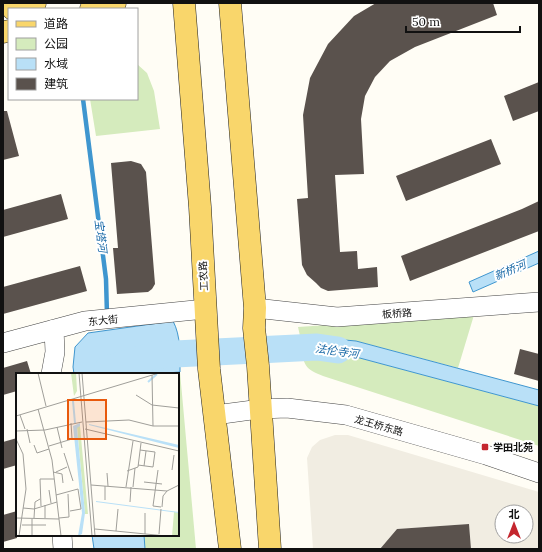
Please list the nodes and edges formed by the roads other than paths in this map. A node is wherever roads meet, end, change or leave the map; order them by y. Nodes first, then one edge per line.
1 (35, 3) edge
2 (184, 3) edge
3 (230, 3) edge
4 (17, 8) edge
5 (539, 302) edge
6 (206, 317) junction
7 (254, 318) junction
8 (54, 330) junction
9 (3, 342) edge
10 (51, 373) edge
11 (260, 409) junction
12 (215, 416) junction
13 (539, 473) edge
14 (62, 536) edge
15 (63, 549) edge
16 (230, 549) edge
17 (270, 549) edge

1 - 4 main road
2 - 6 main road, 工农路
3 - 7 main road
5 - 7 street, 板桥路
6 - 8 street, 东大街
6 - 12 main road, 工农路
7 - 11 main road
8 - 9 street, 东大街
8 - 10 street
11 - 12 street, 龙王桥东路
11 - 13 street, 龙王桥东路
11 - 17 main road
12 - 16 main road, 工农路
14 - 15 street

